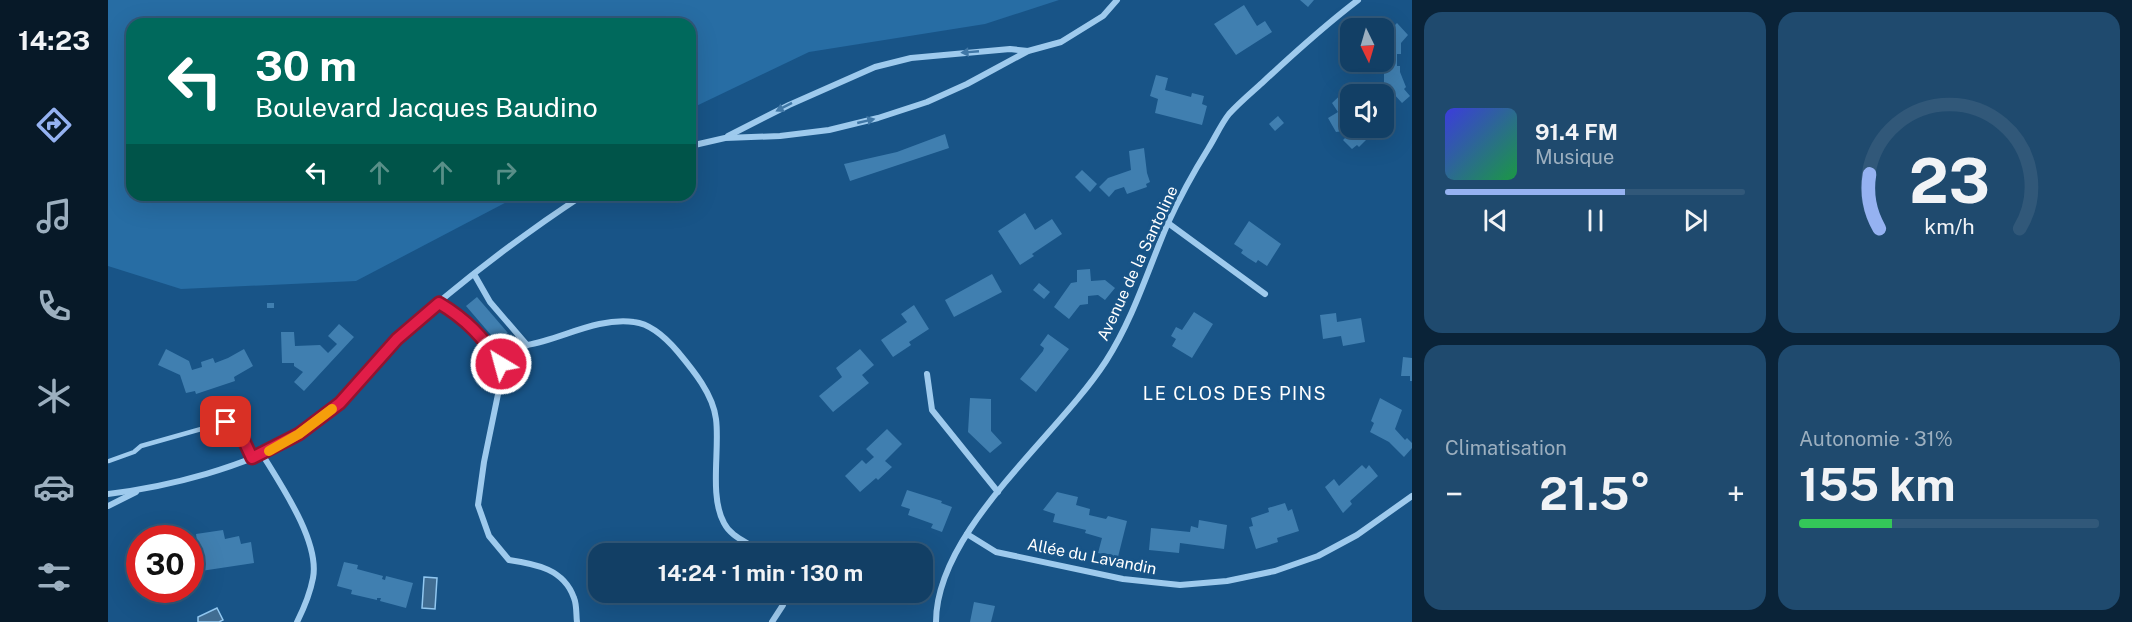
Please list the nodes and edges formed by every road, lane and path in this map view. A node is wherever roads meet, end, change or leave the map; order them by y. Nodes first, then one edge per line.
1 (1117, 0) edge
2 (1358, 0) edge
3 (1028, 51) junction
4 (725, 138) junction
5 (696, 145) edge
6 (574, 201) edge
7 (1168, 223) junction
8 (474, 274) junction
9 (1264, 294) dead end
10 (439, 303) junction
11 (527, 345) junction
12 (501, 364) junction
13 (927, 374) dead end
14 (262, 454) junction
15 (252, 458) junction
16 (109, 461) edge
17 (139, 490) junction
18 (998, 492) junction
19 (108, 494) edge
20 (1412, 496) edge
21 (108, 506) edge
22 (966, 534) junction
23 (744, 543) edge
24 (783, 603) edge
25 (297, 622) edge
26 (577, 622) edge
27 (772, 622) edge
28 (936, 622) edge

1 - 3 street
2 - 7 street, Avenue de la Santoline
4 -> 3 street
3 -> 4 street
4 - 5 street
6 - 8 street
7 - 9 street
7 - 18 street, Avenue de la Santoline
8 - 10 street
8 - 11 street
10 - 12 street
10 - 14 street
11 - 12 street
11 - 23 street
12 - 26 street
13 - 18 street
14 - 15 street
14 - 25 street
15 - 16 lane
15 - 17 street
17 - 19 street
17 - 21 street
18 - 22 street, Avenue de la Santoline
20 - 22 street, Allée du Lavandin
22 - 28 street, Avenue de la Santoline
24 - 27 street

